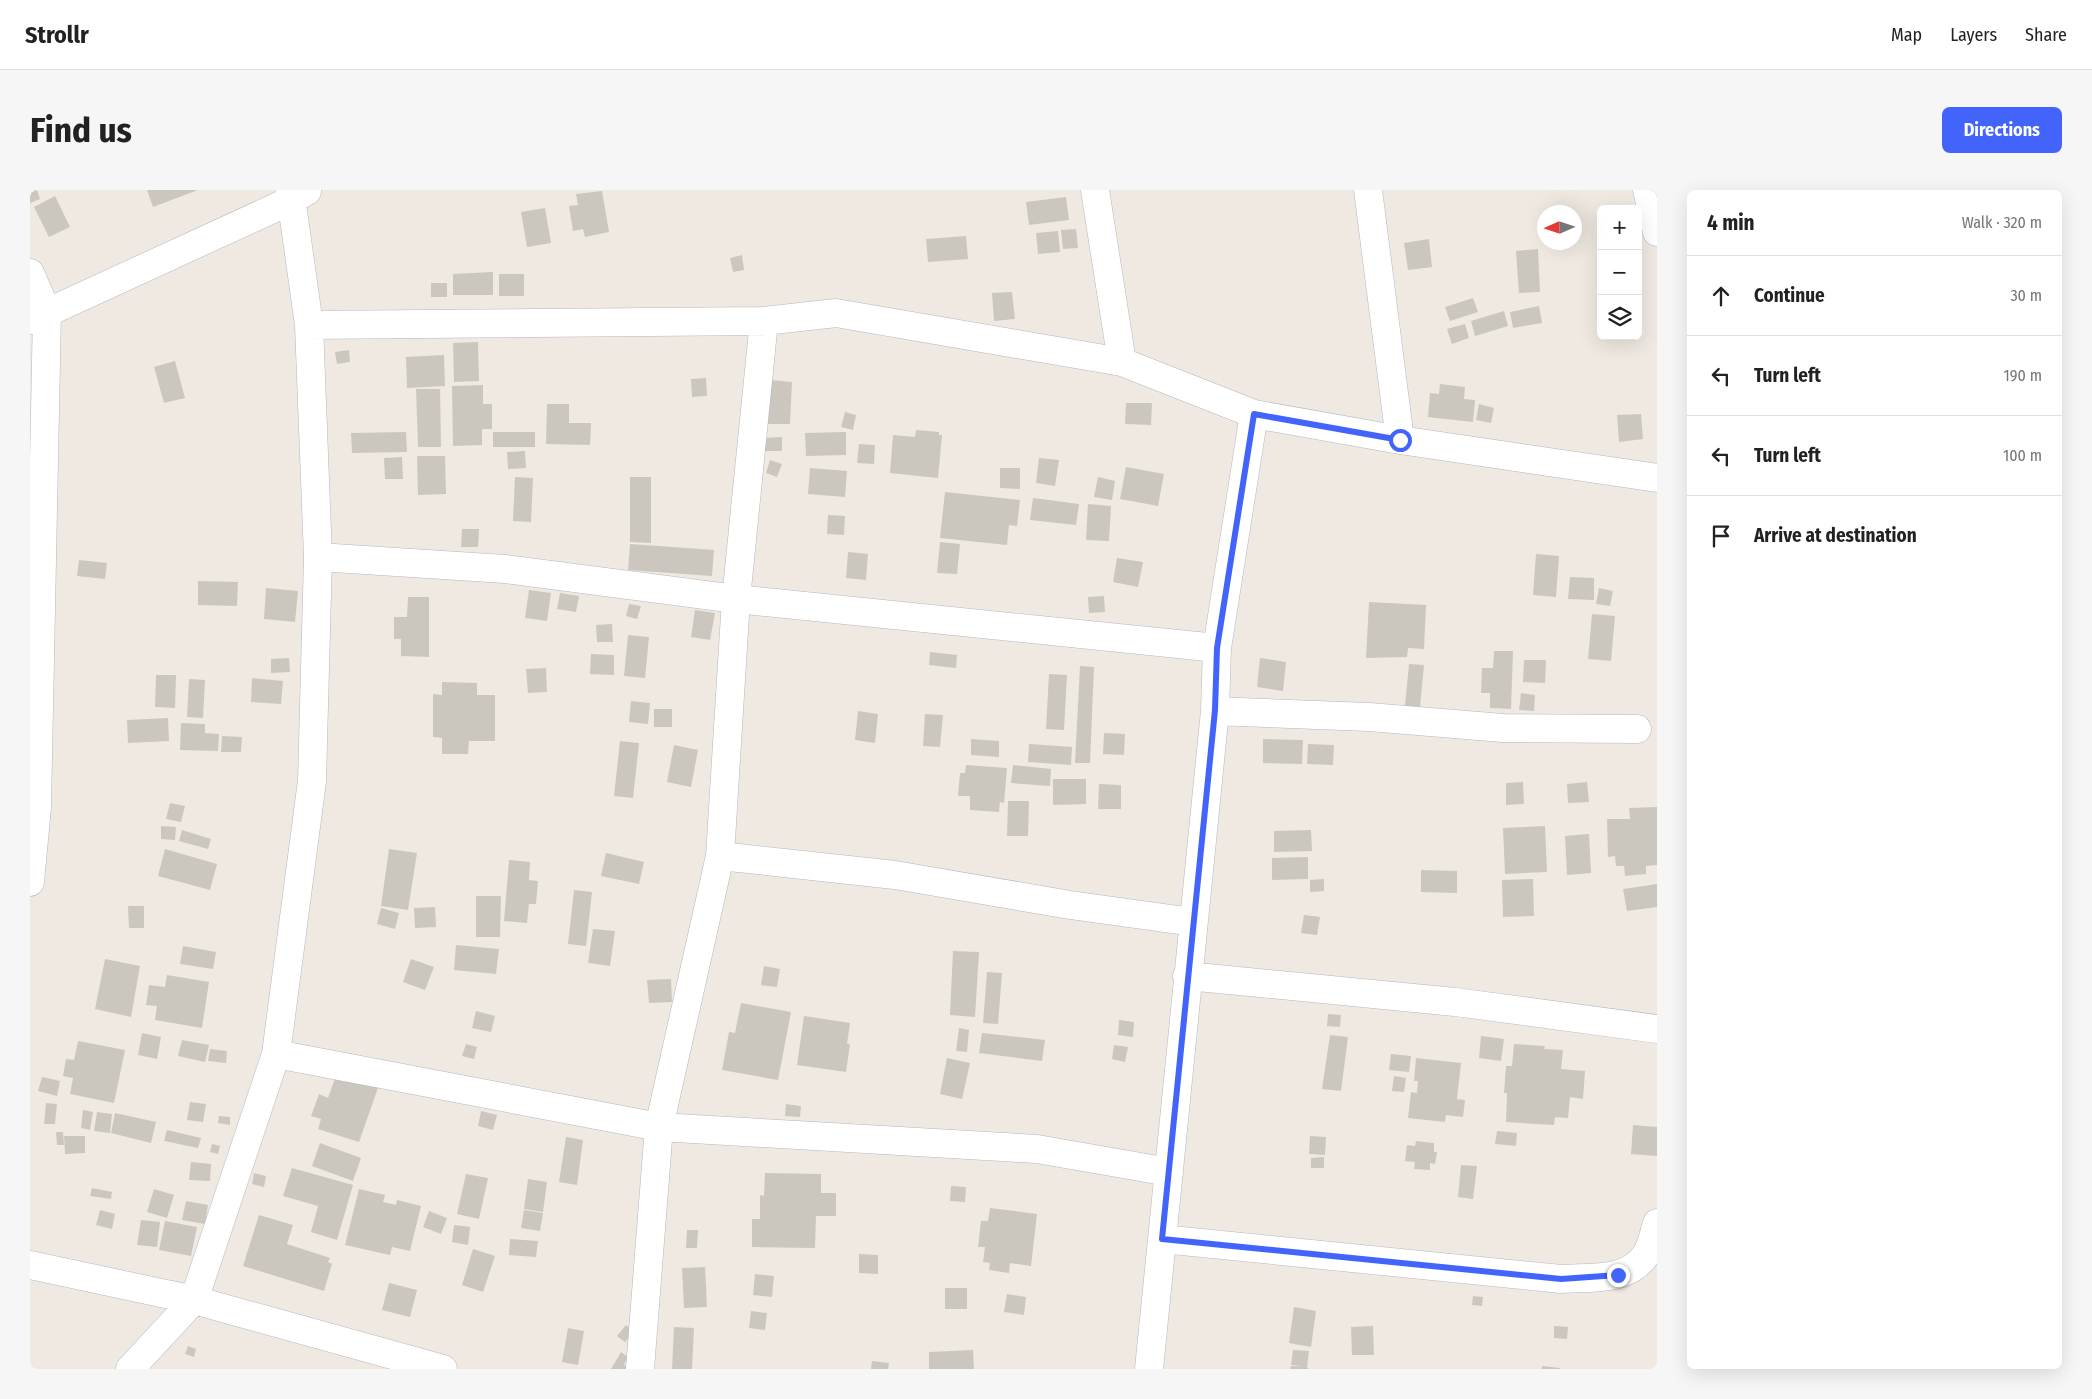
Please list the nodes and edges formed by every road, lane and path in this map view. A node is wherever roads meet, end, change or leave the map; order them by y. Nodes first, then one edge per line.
1 (1095, 190) edge
2 (1368, 190) edge
3 (1647, 190) edge
4 (297, 194) edge
5 (1657, 232) edge
6 (30, 273) edge
7 (38, 316) edge
8 (764, 321) junction
9 (309, 325) junction
10 (1122, 362) junction
11 (1254, 414) junction
12 (1400, 440) junction
13 (1657, 478) edge
14 (318, 557) junction
15 (736, 599) junction
16 (1217, 648) junction
17 (1215, 710) junction
18 (1637, 729) dead end
19 (720, 856) junction
20 (30, 882) edge
21 (1193, 922) junction
22 (1188, 976) junction
23 (1657, 1028) edge
24 (276, 1054) junction
25 (659, 1127) junction
26 (1168, 1172) junction
27 (1657, 1223) edge
28 (1162, 1239) junction
29 (30, 1265) edge
30 (194, 1300) junction
31 (130, 1369) edge
32 (443, 1369) edge
33 (640, 1369) edge
34 (1149, 1369) edge

1 - 10 street
2 - 12 street
3 - 5 street
4 - 7 street
4 - 9 street
6 - 7 street
7 - 20 street
8 - 9 street
8 - 10 street
8 - 15 street
9 - 14 street
10 - 11 street
11 - 12 street
11 - 16 street
12 - 13 street
14 - 15 street
14 - 24 street
15 - 16 street
15 - 19 street
16 - 17 street
17 - 18 street
17 - 21 street
19 - 21 street
19 - 25 street
21 - 22 street
22 - 23 street
22 - 26 street
24 - 25 street
24 - 30 street
25 - 26 street
25 - 33 street
26 - 28 street
27 - 28 street
28 - 34 street
29 - 30 street
30 - 31 street
30 - 32 street

